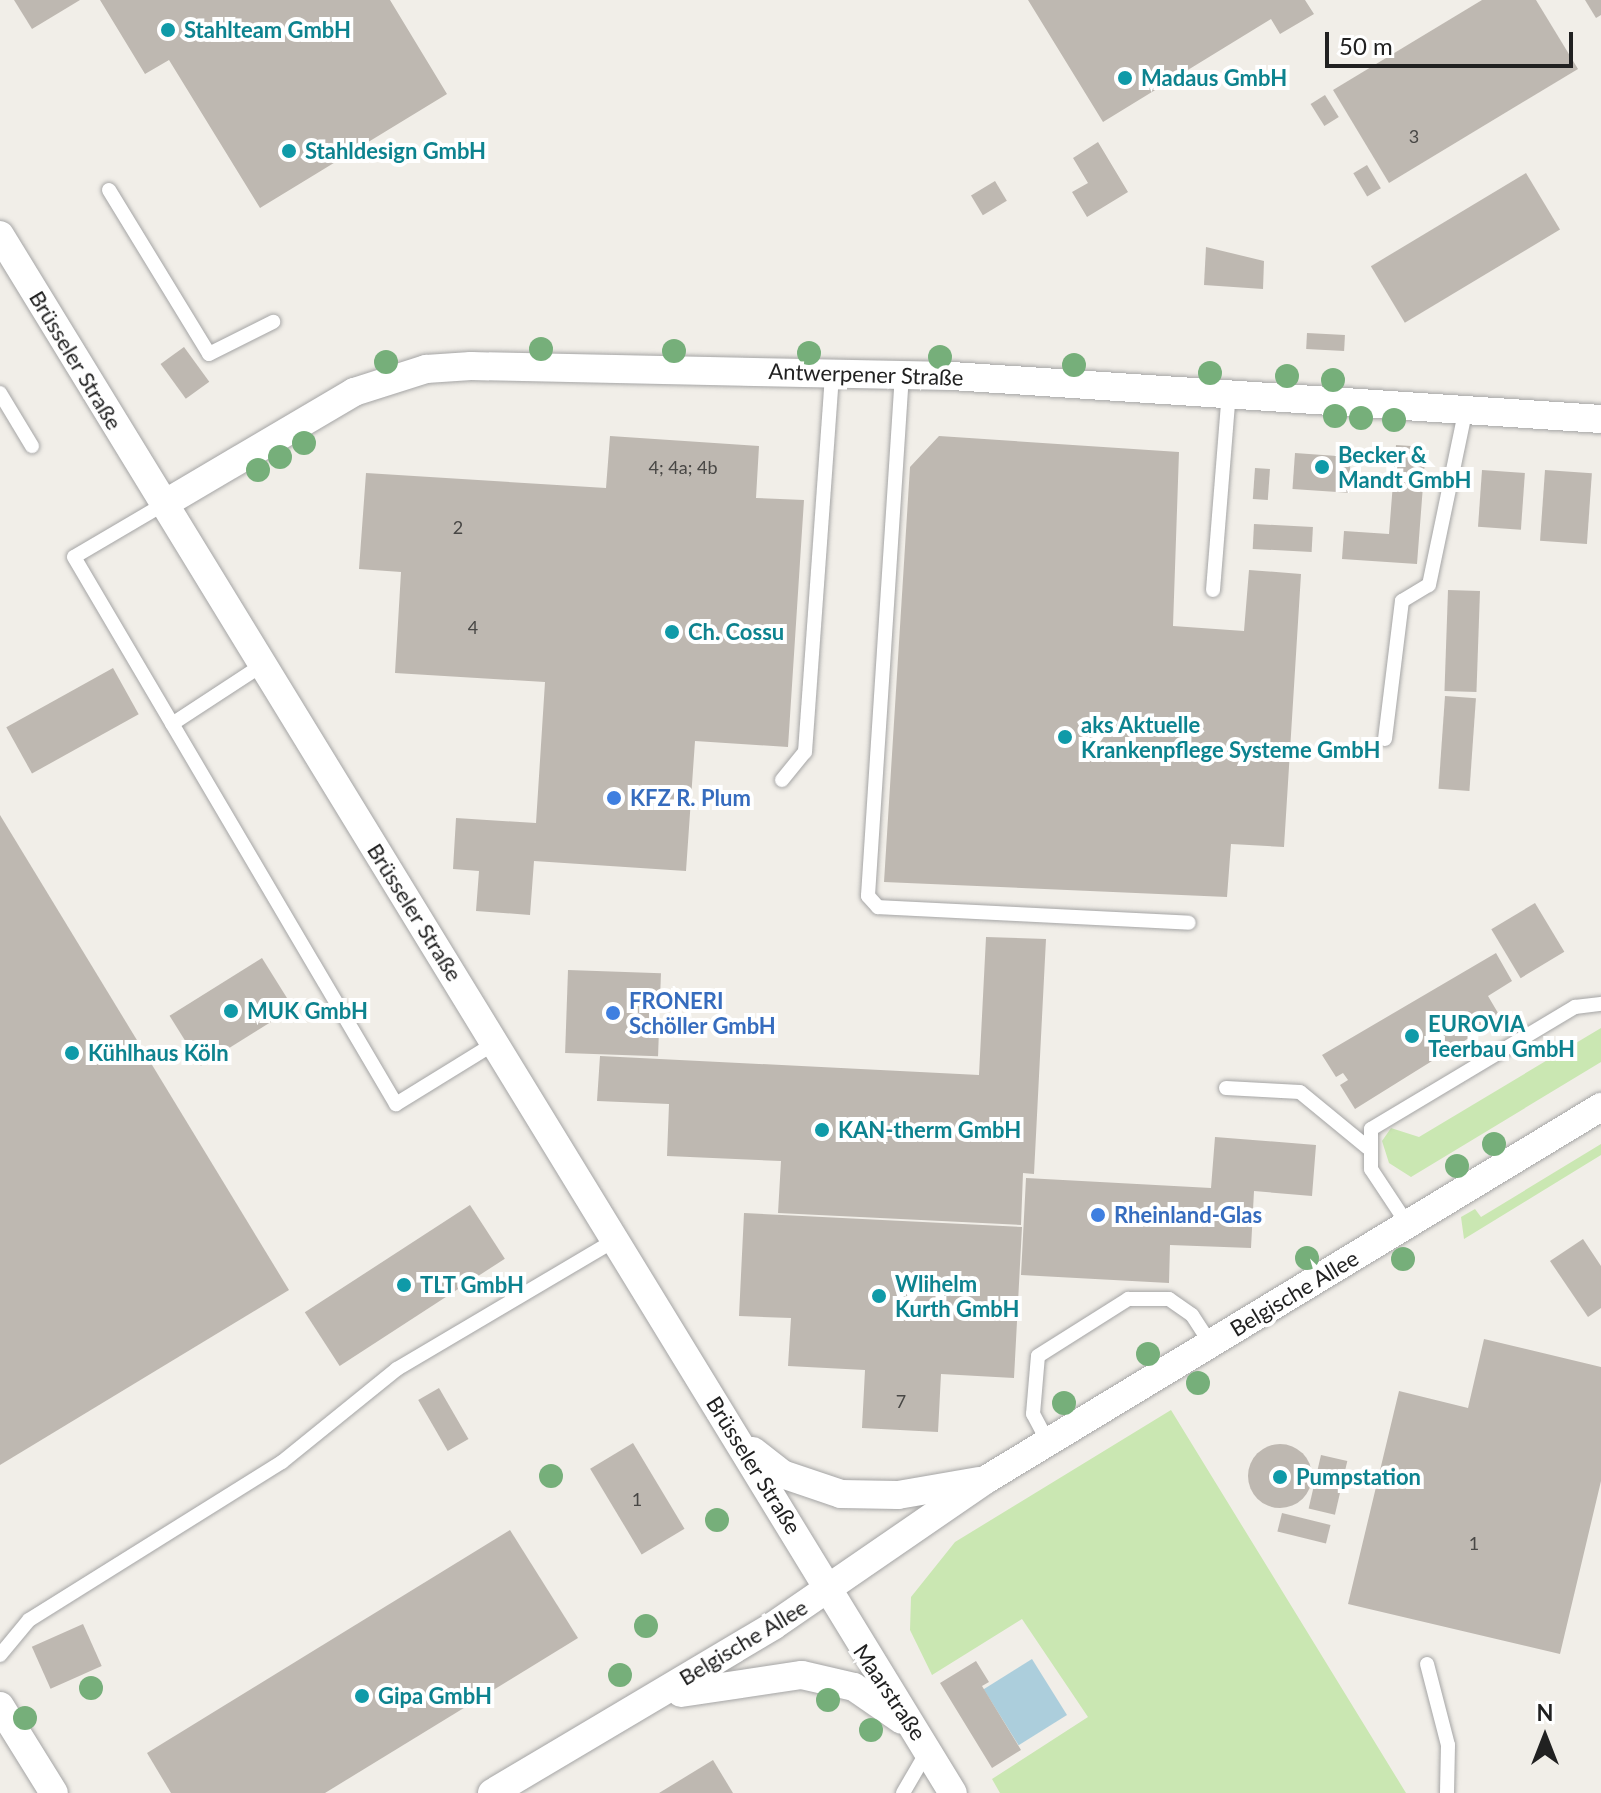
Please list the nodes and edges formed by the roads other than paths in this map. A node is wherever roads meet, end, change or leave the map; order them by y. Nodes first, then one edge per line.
1 (109, 190) dead end
2 (0, 235) edge
3 (273, 322) dead end
4 (832, 372) junction
5 (902, 374) junction
6 (0, 393) edge
7 (1229, 393) junction
8 (1466, 408) junction
9 (1601, 419) edge
10 (32, 446) dead end
11 (164, 504) junction
12 (1213, 590) dead end
13 (262, 665) junction
14 (172, 724) junction
15 (1385, 739) dead end
16 (782, 780) dead end
17 (1189, 923) dead end
18 (1601, 1004) edge
19 (495, 1043) junction
20 (1226, 1088) dead end
21 (1601, 1107) edge
22 (1367, 1147) junction
23 (1408, 1225) junction
24 (615, 1240) junction
25 (1211, 1344) junction
26 (1048, 1442) junction
27 (742, 1443) junction
28 (987, 1479) junction
29 (828, 1591) junction
30 (0, 1655) edge
31 (1427, 1664) dead end
32 (0, 1706) edge
33 (623, 1712) junction
34 (923, 1741) junction
35 (54, 1793) edge
36 (492, 1793) edge
37 (903, 1793) edge
38 (953, 1793) edge
39 (1447, 1793) edge

1 - 3 lane
2 - 11 street, Brüsseler Straße
4 - 5 street, Antwerpener Straße
4 - 11 street, Antwerpener Straße
4 - 16 lane
5 - 7 street, Antwerpener Straße
5 - 17 lane
6 - 10 lane
7 - 8 street, Antwerpener Straße
7 - 12 lane
8 - 9 street, Antwerpener Straße
8 - 15 lane
11 - 13 street, Brüsseler Straße
11 - 14 lane
13 - 14 lane
13 - 19 street, Brüsseler Straße
14 - 19 lane
18 - 22 lane
19 - 24 street, Brüsseler Straße
20 - 22 lane
21 - 23 street, Belgische Allee
22 - 23 lane
23 - 25 street, Belgische Allee
24 - 27 street, Brüsseler Straße
24 - 30 lane
25 - 26 street, Belgische Allee
25 - 26 lane
26 - 28 street, Belgische Allee
27 - 28 street, Belgische Allee
27 - 29 street, Brüsseler Straße
28 - 29 street, Belgische Allee
29 - 33 street, Belgische Allee
29 - 34 street, Maarstraße
31 - 39 lane
32 - 35 street
33 - 34 street
33 - 36 street, Belgische Allee
34 - 37 lane
34 - 38 street, Maarstraße

